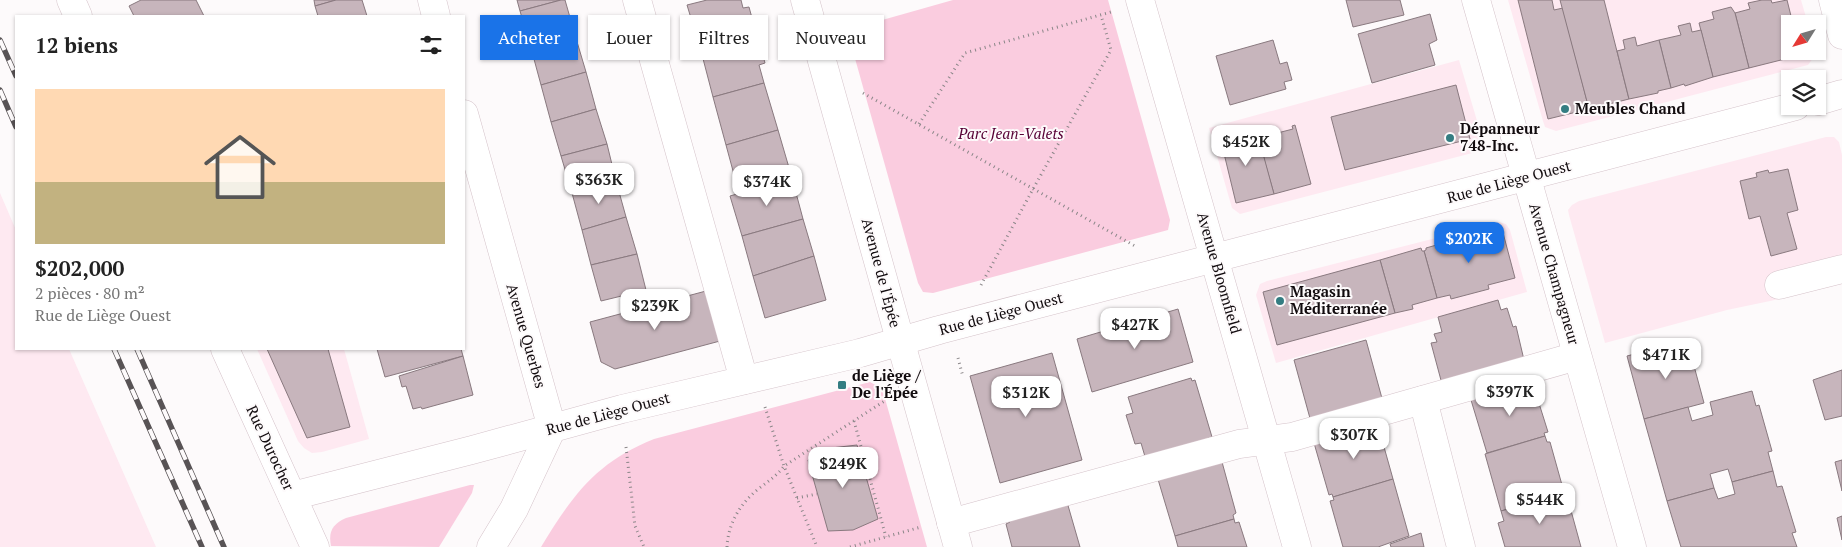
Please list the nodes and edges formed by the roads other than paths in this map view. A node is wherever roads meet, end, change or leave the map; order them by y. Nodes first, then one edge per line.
1 (71, 0) edge
2 (432, 0) edge
3 (637, 0) edge
4 (805, 0) edge
5 (1140, 0) edge
6 (1476, 0) edge
7 (1833, 0) edge
8 (78, 15) edge
9 (436, 15) edge
10 (1842, 35) edge
11 (1842, 94) edge
12 (1826, 99) edge
13 (1781, 110) edge
14 (465, 118) edge
15 (1526, 177) junction
16 (1215, 258) junction
17 (1842, 269) edge
18 (1779, 285) dead end
19 (900, 341) junction
20 (225, 350) edge
21 (1578, 356) junction
22 (744, 380) junction
23 (1423, 400) junction
24 (552, 428) junction
25 (1266, 440) junction
26 (292, 496) junction
27 (945, 532) edge
28 (315, 547) edge
29 (491, 547) edge
30 (1296, 547) edge
31 (1461, 547) edge
32 (1632, 547) edge

1 - 8 street
2 - 9 street
3 - 22 street
4 - 19 street, Avenue de l'Épée
5 - 16 street, Avenue Bloomfield
6 - 15 street, Avenue Champagneur
7 - 10 street
11 - 12 street
13 - 15 street, Rue de Liège Ouest
14 - 24 street, Avenue Querbes
15 - 16 street, Rue de Liège Ouest
15 - 21 street, Avenue Champagneur
16 - 19 street, Rue de Liège Ouest
16 - 25 street, Avenue Bloomfield
17 - 18 street
19 - 22 street, Rue de Liège Ouest
19 - 27 street, Avenue de l'Épée
20 - 26 street, Rue Durocher
21 - 23 street
21 - 32 street, Avenue Champagneur
22 - 24 street, Rue de Liège Ouest
23 - 25 street
23 - 31 street
24 - 26 street, Rue de Liège Ouest
24 - 29 street
25 - 27 street
25 - 30 street, Avenue Bloomfield
26 - 28 street, Rue Durocher

